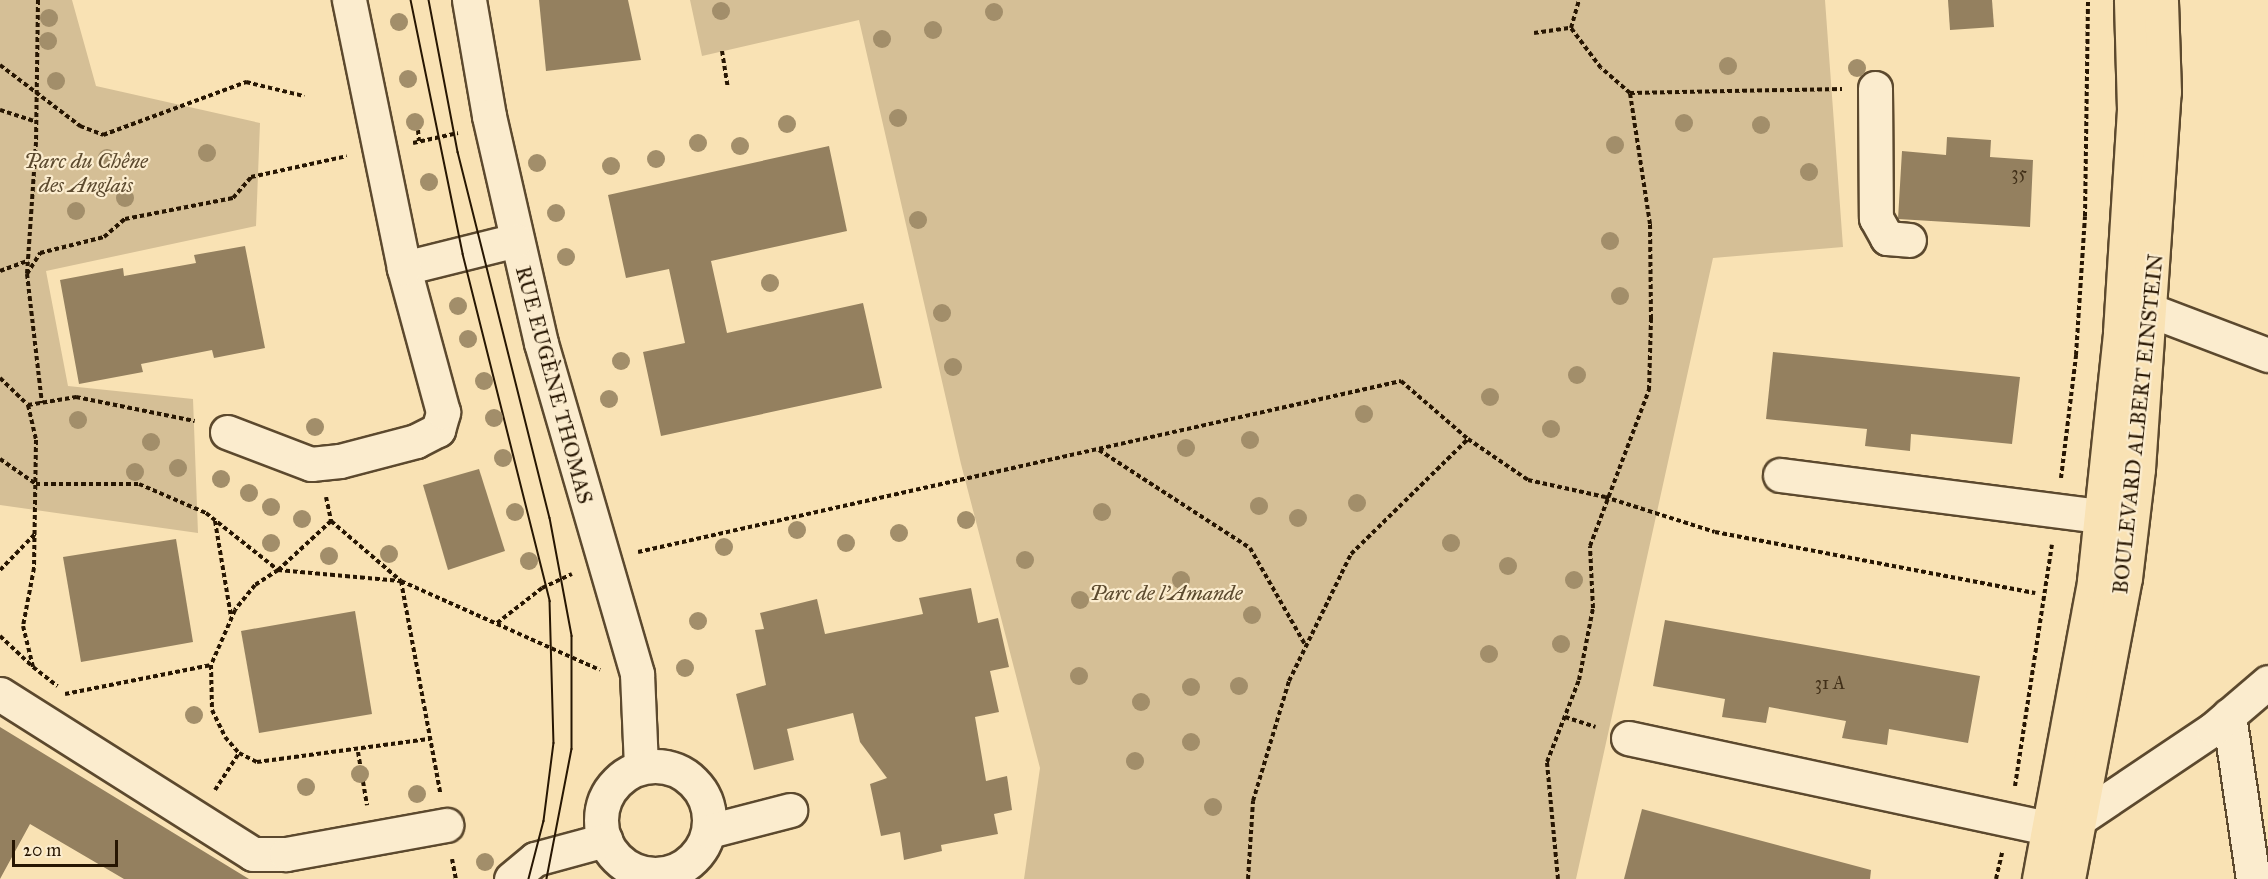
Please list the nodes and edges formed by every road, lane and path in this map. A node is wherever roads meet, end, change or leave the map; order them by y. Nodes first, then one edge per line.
1 (38, 0) edge
2 (349, 0) edge
3 (469, 0) edge
4 (1579, 0) edge
5 (2088, 0) edge
6 (2131, 0) edge
7 (2161, 0) edge
8 (1571, 28) junction
9 (1534, 33) dead end
10 (722, 51) dead end
11 (0, 65) edge
12 (728, 88) dead end
13 (1875, 88) joint
14 (1630, 93) junction
15 (35, 95) junction
16 (304, 96) dead end
17 (0, 110) edge
18 (36, 122) junction
19 (418, 130) dead end
20 (419, 141) dead end
21 (291, 167) dead end
22 (516, 240) junction
23 (1909, 240) dead end
24 (28, 261) junction
25 (404, 268) junction
26 (0, 271) edge
27 (27, 274) junction
28 (2152, 311) junction
29 (2268, 355) edge
30 (0, 378) edge
31 (42, 403) junction
32 (28, 405) junction
33 (227, 432) joint
34 (1468, 439) junction
35 (1099, 449) junction
36 (0, 459) edge
37 (318, 463) junction
38 (1780, 475) dead end
39 (36, 484) junction
40 (1605, 497) junction
41 (2057, 511) junction
42 (2101, 516) junction
43 (215, 520) junction
44 (331, 521) junction
45 (35, 534) junction
46 (602, 561) junction
47 (0, 570) edge
48 (279, 570) junction
49 (401, 581) junction
50 (542, 588) dead end
51 (2035, 593) dead end
52 (232, 618) junction
53 (497, 622) junction
54 (0, 636) edge
55 (1306, 646) junction
56 (211, 665) junction
57 (33, 667) junction
58 (604, 672) dead end
59 (2264, 690) edge
60 (67, 693) junction
61 (6, 699) edge
62 (2229, 715) junction
63 (1628, 738) dead end
64 (358, 752) junction
65 (239, 753) junction
66 (640, 767) junction
67 (790, 810) dead end
68 (2082, 817) junction
69 (197, 819) junction
70 (2009, 820) junction
71 (2051, 829) junction
72 (709, 831) junction
73 (374, 838) junction
74 (448, 839) joint
75 (605, 840) junction
76 (695, 871) edge
77 (456, 879) edge
78 (511, 879) edge
79 (1248, 879) edge
80 (1558, 879) edge
81 (1996, 879) edge
82 (2039, 879) edge
83 (2068, 879) edge
84 (2253, 879) edge

1 - 15 path
2 - 25 street
3 - 22 street, RUE EUGÈNE THOMAS
4 - 8 path
5 - 41 path
6 - 42 main road, BOULEVARD ALBERT EINSTEIN
7 - 28 main road, BOULEVARD ALBERT EINSTEIN
8 - 9 path
8 - 14 path
10 - 12 path
11 - 15 path
13 - 14 path
13 - 23 street
14 - 40 path
15 - 16 path
15 - 18 path
17 - 18 path
18 - 24 path
19 - 20 path
21 - 27 path
22 - 25 street
22 - 46 street, RUE EUGÈNE THOMAS
24 - 26 path
24 - 27 path
25 - 37 street
27 - 31 path
28 - 29 street
28 - 68 main road, BOULEVARD ALBERT EINSTEIN
30 - 32 path
31 - 32 path
31 - 33 path
32 - 39 path
33 - 37 street
34 - 35 path
34 - 40 path
34 - 55 path
35 - 46 path
35 - 55 path
36 - 39 path
37 - 44 path
38 - 41 street
39 - 43 path
39 - 45 path
40 - 51 path
40 - 80 path
41 - 42 street
41 - 70 path
42 - 71 main road, BOULEVARD ALBERT EINSTEIN
43 - 48 path
43 - 52 path
44 - 48 path
44 - 49 path
45 - 47 path
45 - 57 path
46 - 66 street, RUE EUGÈNE THOMAS
48 - 49 path
48 - 52 path
49 - 53 path
49 - 64 path
50 - 53 path
52 - 56 path
53 - 58 path
54 - 57 path
55 - 79 path
56 - 60 path
56 - 65 path
57 - 60 path
59 - 62 street
60 - 61 path
61 - 69 street
62 - 68 street
62 - 84 street
63 - 70 street
64 - 65 path
64 - 73 path
65 - 69 path
66 - 72 street
66 - 75 street
67 - 72 street
68 - 83 main road, BOULEVARD ALBERT EINSTEIN
69 - 73 street
70 - 71 street
70 - 81 path
71 - 82 main road, BOULEVARD ALBERT EINSTEIN
72 - 76 street
73 - 74 street
74 - 77 path
75 - 76 street
75 - 78 street

